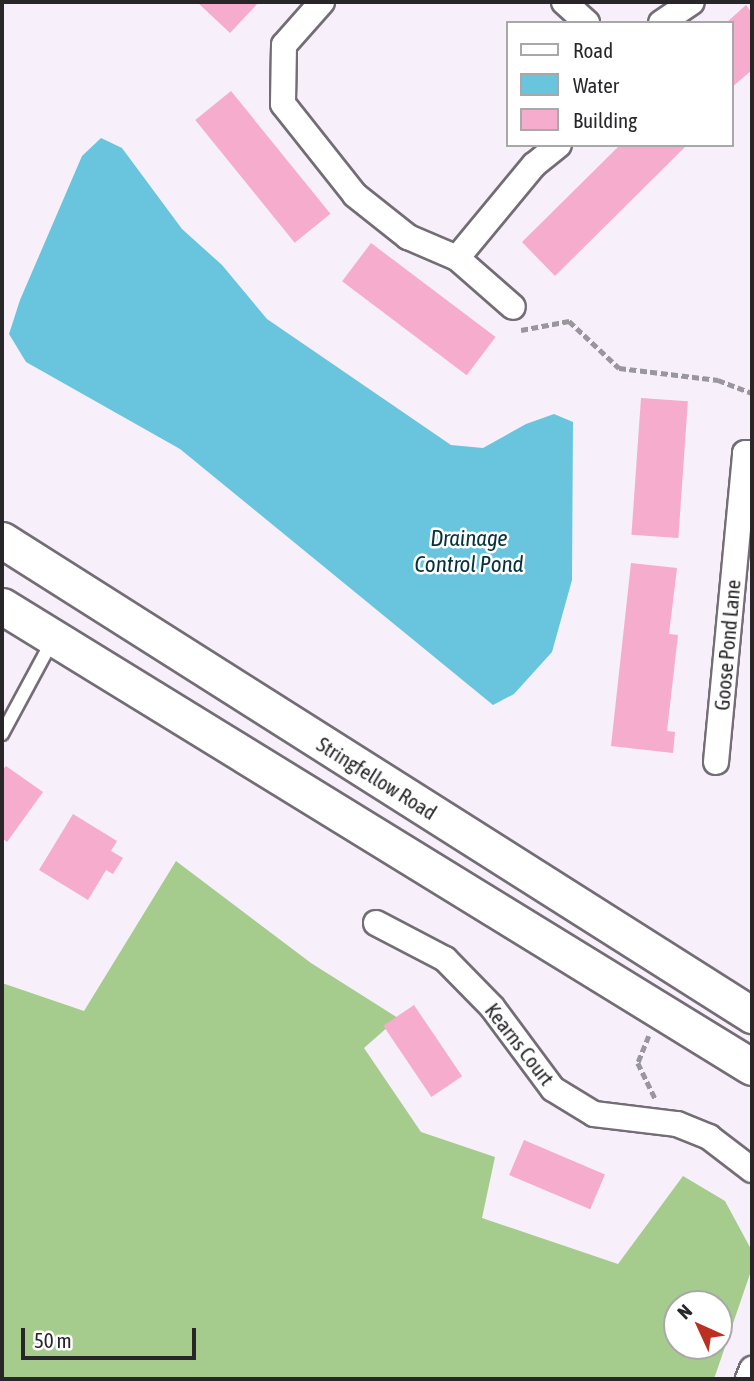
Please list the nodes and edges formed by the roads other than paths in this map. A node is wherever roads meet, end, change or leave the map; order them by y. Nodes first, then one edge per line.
1 (322, 2) edge
2 (564, 2) edge
3 (692, 2) edge
4 (585, 21) edge
5 (664, 21) edge
6 (556, 147) edge
7 (457, 258) junction
8 (513, 318) road end
9 (752, 453) edge
10 (2, 540) edge
11 (2, 606) edge
12 (54, 638) junction
13 (2, 734) edge
14 (716, 762) dead end
15 (376, 923) dead end
16 (752, 1015) edge
17 (752, 1067) edge
18 (752, 1170) edge
19 (752, 1369) edge
20 (748, 1379) edge

1 - 7 street
2 - 4 street
3 - 5 street
6 - 7 street
7 - 8 street
9 - 14 street, Goose Pond Lane
10 - 16 main road, Stringfellow Road
11 - 12 main road
12 - 13 lane
12 - 17 main road
15 - 18 street, Kearns Court
19 - 20 street

